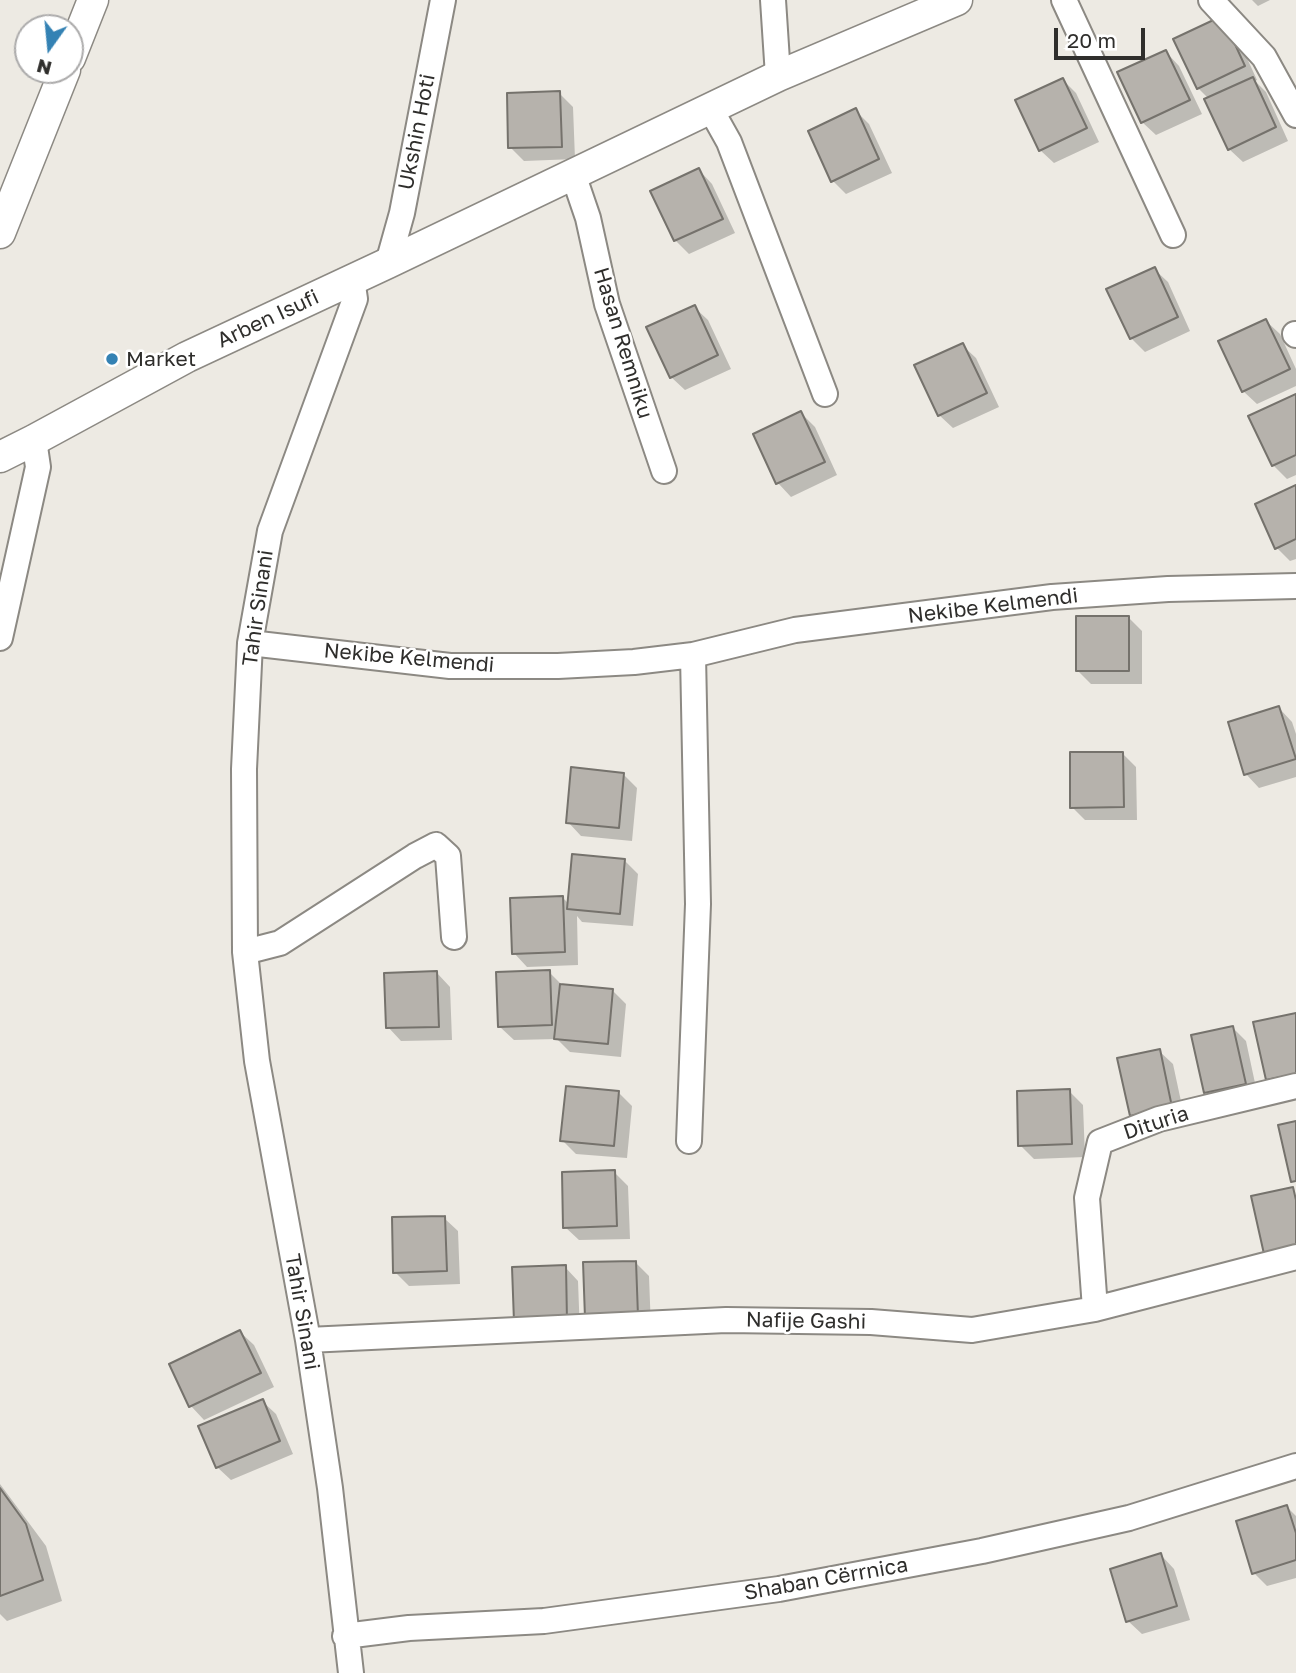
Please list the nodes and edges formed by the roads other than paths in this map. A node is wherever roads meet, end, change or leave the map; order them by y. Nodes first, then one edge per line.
1 (93, 0) edge
2 (443, 0) edge
3 (773, 0) edge
4 (1064, 0) edge
5 (1212, 0) edge
6 (951, 1) edge
7 (84, 23) edge
8 (778, 76) junction
9 (59, 84) edge
10 (710, 108) junction
11 (1296, 116) edge
12 (573, 174) junction
13 (0, 233) edge
14 (1173, 234) dead end
15 (388, 263) junction
16 (352, 279) junction
17 (825, 394) dead end
18 (34, 440) junction
19 (0, 457) edge
20 (664, 471) dead end
21 (1296, 586) edge
22 (0, 638) edge
23 (250, 643) junction
24 (693, 655) junction
25 (454, 937) dead end
26 (245, 951) junction
27 (1296, 1086) edge
28 (689, 1141) dead end
29 (1296, 1256) edge
30 (1094, 1309) junction
31 (308, 1340) junction
32 (1296, 1466) edge
33 (345, 1636) junction
34 (351, 1673) edge

1 - 7 street
2 - 15 street, Ukshin Hoti
3 - 8 street
4 - 14 street
5 - 11 street
6 - 8 street
8 - 10 street
9 - 13 street
10 - 12 street
10 - 17 street
12 - 15 street
12 - 20 street, Hasan Remniku
15 - 16 street, Arben Isufi
16 - 18 street, Arben Isufi
16 - 23 street, Tahir Sinani
18 - 19 street, Arben Isufi
18 - 22 street
21 - 24 street, Nekibe Kelmendi
23 - 24 street, Nekibe Kelmendi
23 - 26 street, Tahir Sinani
24 - 28 street
25 - 26 street
26 - 31 street, Tahir Sinani
27 - 30 street, Dituria
29 - 30 street, Nafije Gashi
30 - 31 street, Nafije Gashi
31 - 33 street, Tahir Sinani
32 - 33 street, Shaban Cërrnica
33 - 34 street, Tahir Sinani

